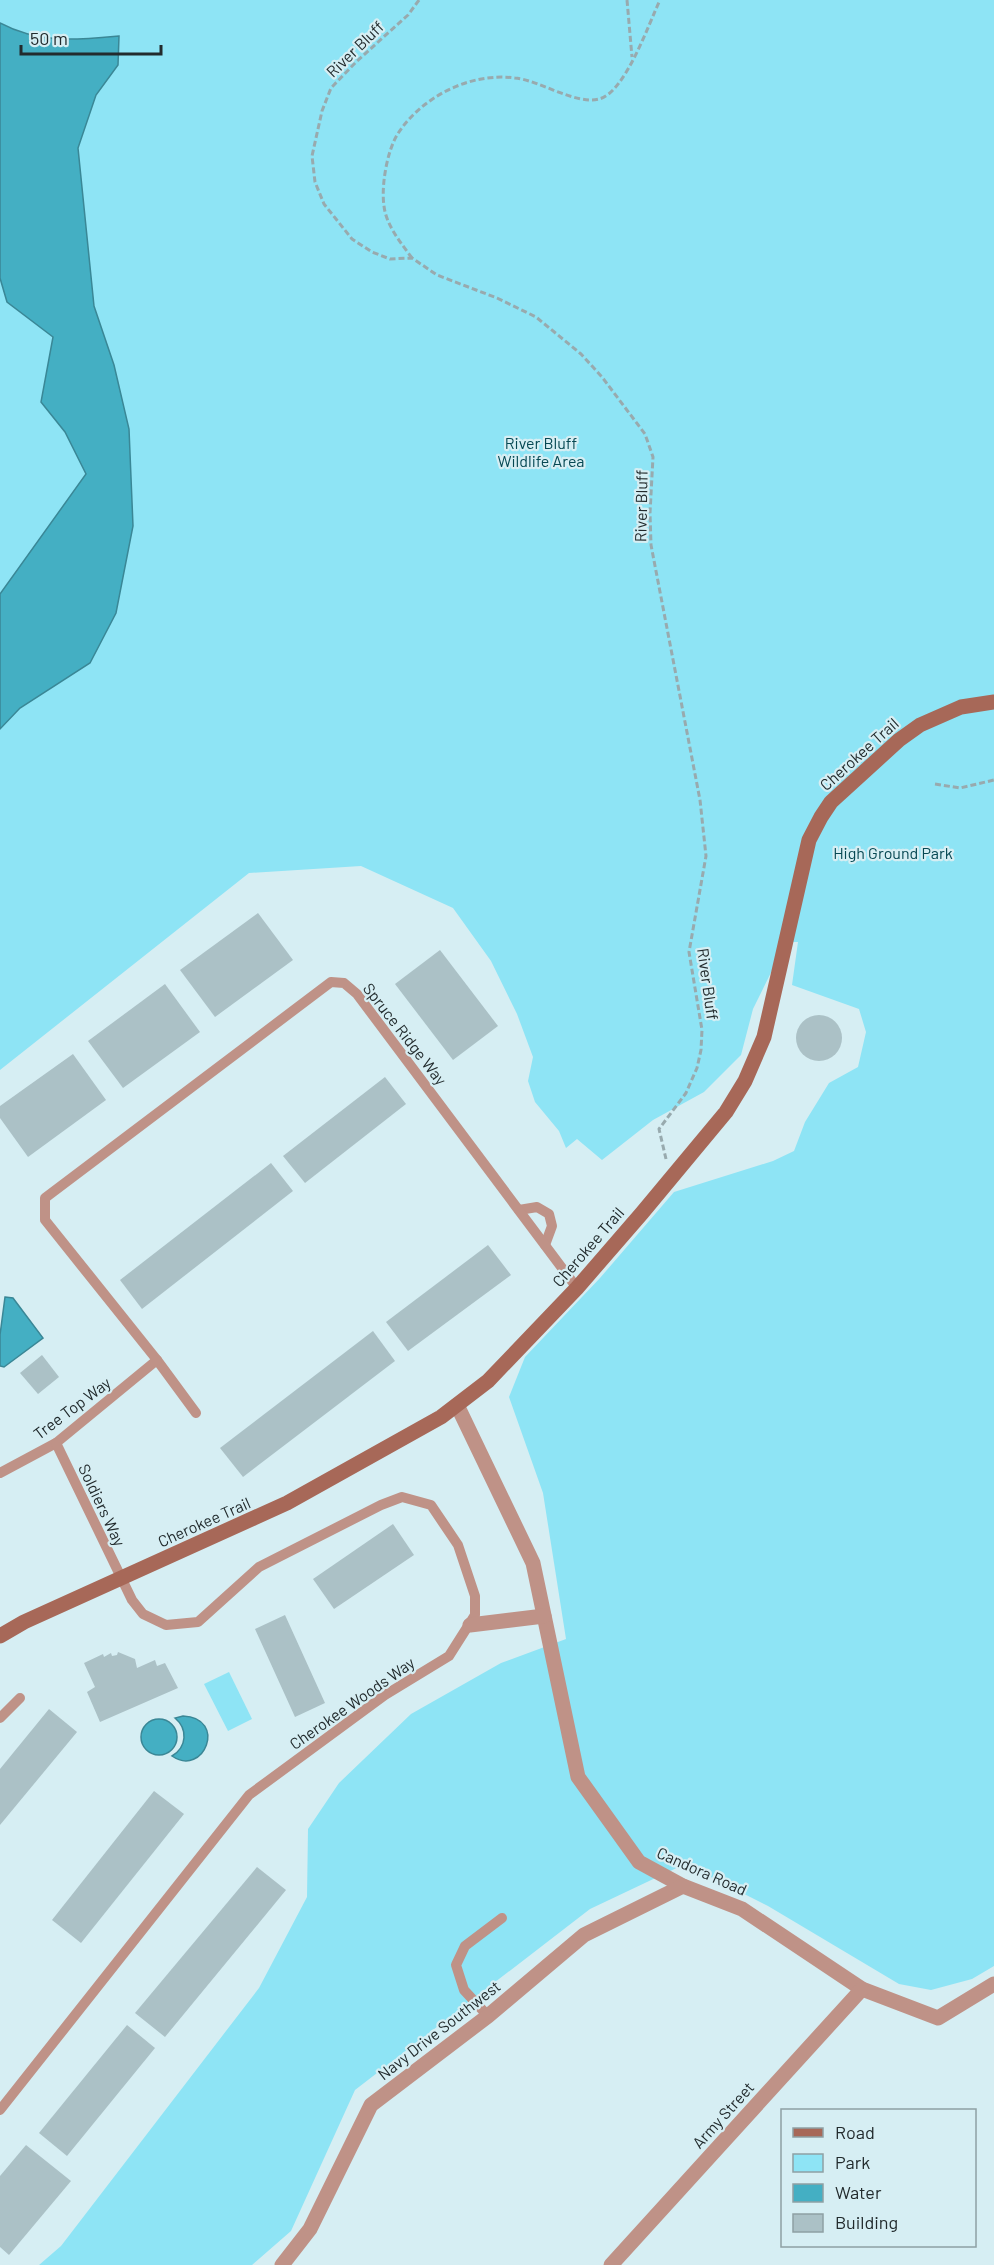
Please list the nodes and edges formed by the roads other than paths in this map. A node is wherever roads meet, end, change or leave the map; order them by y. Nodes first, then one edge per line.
1 (994, 702) edge
2 (519, 1210) junction
3 (545, 1245) junction
4 (577, 1288) junction
5 (157, 1360) junction
6 (457, 1405) junction
7 (195, 1413) dead end
8 (56, 1443) junction
9 (0, 1473) edge
10 (120, 1579) junction
11 (544, 1616) junction
12 (470, 1625) junction
13 (0, 1636) edge
14 (20, 1698) dead end
15 (0, 1718) edge
16 (683, 1886) junction
17 (502, 1918) dead end
18 (994, 1984) edge
19 (862, 1989) junction
20 (488, 2016) junction
21 (0, 2110) edge
22 (282, 2265) edge
23 (610, 2265) edge

1 - 4 street, Cherokee Trail
2 - 3 lane, Spruce Ridge Way
2 - 3 lane
2 - 5 lane, Spruce Ridge Way
3 - 4 lane, Spruce Ridge Way
4 - 6 street, Cherokee Trail
5 - 7 lane
5 - 8 lane, Tree Top Way
6 - 10 street, Cherokee Trail
6 - 11 street, Candora Road
8 - 9 lane, Tree Top Way
8 - 10 lane, Soldiers Way
10 - 12 lane, Cherokee Woods Way
10 - 13 street, Cherokee Trail
11 - 12 street
11 - 16 street, Candora Road
12 - 21 lane, Cherokee Woods Way
14 - 15 lane
16 - 19 street, Candora Road
16 - 20 street, Navy Drive Southwest
17 - 20 lane
18 - 19 street, Candora Road
19 - 23 street, Army Street
20 - 22 street, Navy Drive Southwest

